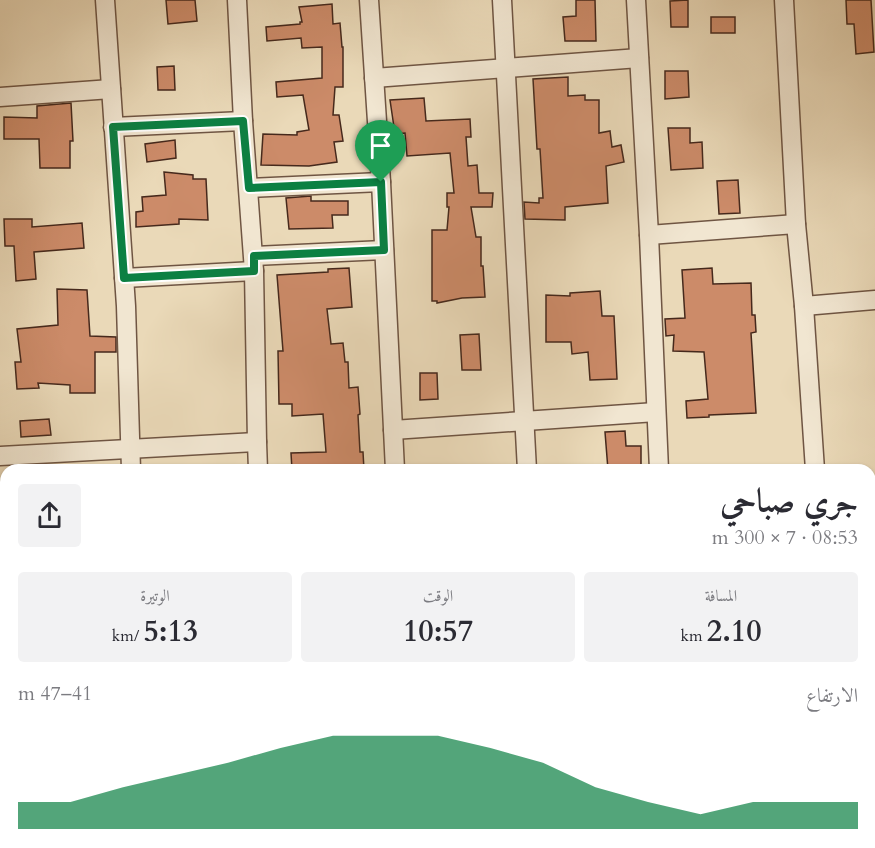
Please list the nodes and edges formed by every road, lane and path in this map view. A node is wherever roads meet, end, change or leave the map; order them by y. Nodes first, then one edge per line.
1 (105, 0) edge
2 (237, 0) edge
3 (369, 0) edge
4 (502, 0) edge
5 (636, 0) edge
6 (784, 0) edge
7 (639, 58) junction
8 (505, 67) junction
9 (374, 78) junction
10 (111, 89) junction
11 (0, 97) edge
12 (243, 121) junction
13 (113, 127) junction
14 (381, 182) junction
15 (249, 188) junction
16 (796, 224) junction
17 (649, 235) junction
18 (384, 250) junction
19 (254, 264) junction
20 (124, 278) junction
21 (875, 300) edge
22 (804, 306) junction
23 (656, 412) junction
24 (524, 421) junction
25 (393, 430) junction
26 (257, 442) junction
27 (130, 449) junction
28 (0, 456) edge
29 (131, 464) edge
30 (258, 464) edge
31 (395, 464) edge
32 (527, 464) edge
33 (659, 464) edge
34 (815, 464) edge

1 - 10 street
2 - 12 street
3 - 9 street
4 - 8 street
5 - 7 street
6 - 16 street
7 - 8 street
7 - 17 street
8 - 9 street
8 - 24 street
9 - 14 street
10 - 11 street
10 - 13 street
12 - 13 street
12 - 15 street
13 - 20 street
14 - 15 street
14 - 18 street
15 - 19 street
16 - 17 street
16 - 22 street
17 - 23 street
18 - 19 street
18 - 25 street
19 - 20 street
19 - 26 street
20 - 27 street
21 - 22 street
22 - 34 street
23 - 24 street
23 - 33 street
24 - 25 street
24 - 32 street
25 - 31 street
26 - 27 street
26 - 30 street
27 - 28 street
27 - 29 street

